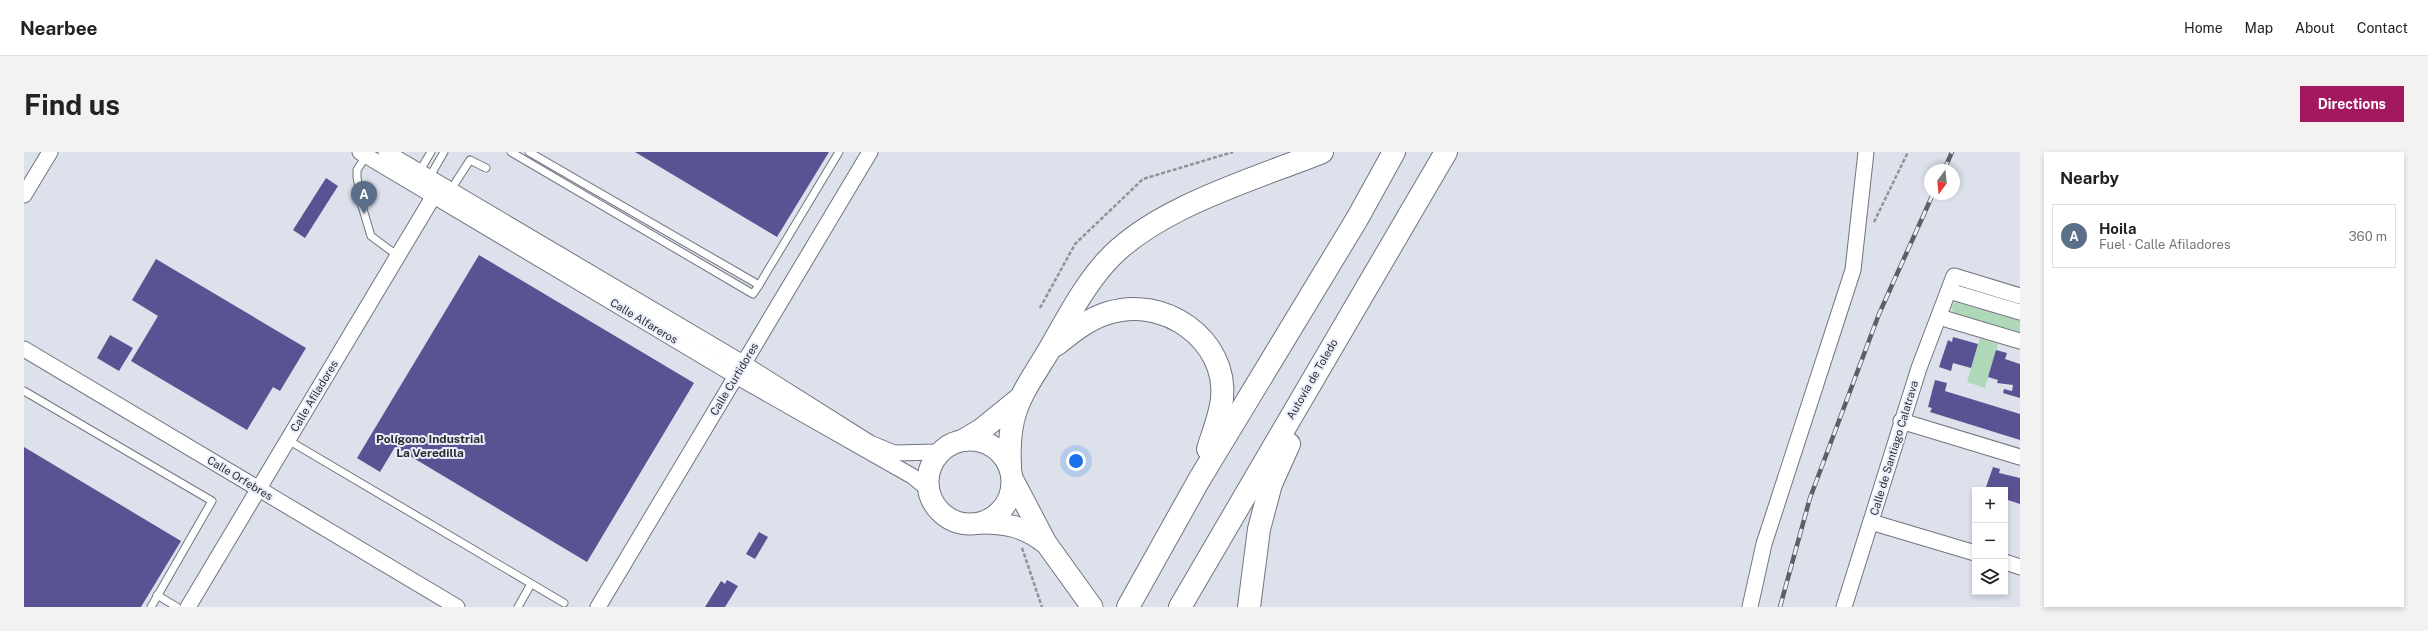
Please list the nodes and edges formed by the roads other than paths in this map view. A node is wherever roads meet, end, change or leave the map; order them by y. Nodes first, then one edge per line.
1 (50, 152) edge
2 (431, 152) edge
3 (444, 152) edge
4 (511, 152) edge
5 (530, 152) edge
6 (839, 152) edge
7 (870, 152) edge
8 (1322, 152) edge
9 (1394, 152) edge
10 (1446, 152) edge
11 (1866, 152) edge
12 (390, 153) edge
13 (363, 154) edge
14 (486, 168) dead end
15 (435, 184) junction
16 (24, 195) edge
17 (398, 256) junction
18 (758, 286) junction
19 (1949, 291) junction
20 (2020, 296) edge
21 (2020, 312) edge
22 (1939, 317) junction
23 (2020, 341) edge
24 (24, 349) edge
25 (1047, 352) junction
26 (739, 370) junction
27 (24, 391) edge
28 (1305, 392) junction
29 (1018, 400) junction
30 (1901, 421) junction
31 (288, 440) junction
32 (964, 440) junction
33 (940, 452) junction
34 (2020, 457) edge
35 (1011, 473) junction
36 (1199, 480) junction
37 (258, 489) junction
38 (928, 489) junction
39 (1871, 522) junction
40 (980, 523) junction
41 (1046, 543) junction
42 (1972, 552) edge
43 (2008, 563) edge
44 (2020, 567) edge
45 (531, 584) junction
46 (158, 595) junction
47 (564, 603) dead end
48 (151, 607) edge
49 (177, 607) edge
50 (188, 607) edge
51 (457, 607) edge
52 (518, 607) edge
53 (598, 607) edge
54 (1092, 607) edge
55 (1128, 607) edge
56 (1180, 607) edge
57 (1249, 607) edge
58 (1750, 607) edge
59 (1844, 607) edge

1 - 16 street
2 - 15 lane
3 - 15 lane
4 - 18 lane
5 - 18 lane
6 - 18 lane
7 - 26 street, Calle Curtidores
8 - 25 highway
9 - 36 highway
10 - 28 highway, Autovía de Toledo
11 - 58 street
12 - 15 street, Calle Alfareros
13 - 15 street, Calle Alfareros
13 - 17 lane
14 - 15 lane
15 - 17 street, Calle Afiladores
15 - 26 street, Calle Alfareros
17 - 31 street, Calle Afiladores
19 - 20 street, Calle de Santiago Calatrava
19 - 21 street
19 - 22 street, Calle de Santiago Calatrava
22 - 23 street
22 - 30 street, Calle de Santiago Calatrava
24 - 37 street, Calle Orfebres
25 - 29 highway
25 - 36 highway
26 - 33 street, Calle Alfareros
26 - 38 street, Calle Alfareros
26 - 53 street, Calle Curtidores
27 - 46 lane
28 - 56 highway, Autovía de Toledo
28 - 57 highway
29 - 32 highway
29 - 35 highway
30 - 34 street
30 - 39 street, Calle de Santiago Calatrava
31 - 37 street, Calle Afiladores
31 - 45 lane
32 - 33 street
32 - 35 street
33 - 38 street
35 - 40 street
35 - 41 street
36 - 55 highway
37 - 50 street, Calle Afiladores
37 - 51 street, Calle Orfebres
38 - 40 street
39 - 42 street
39 - 59 street, Calle de Santiago Calatrava
40 - 41 street
41 - 54 street
43 - 44 street
45 - 47 lane
45 - 52 lane
46 - 48 lane
46 - 49 lane

